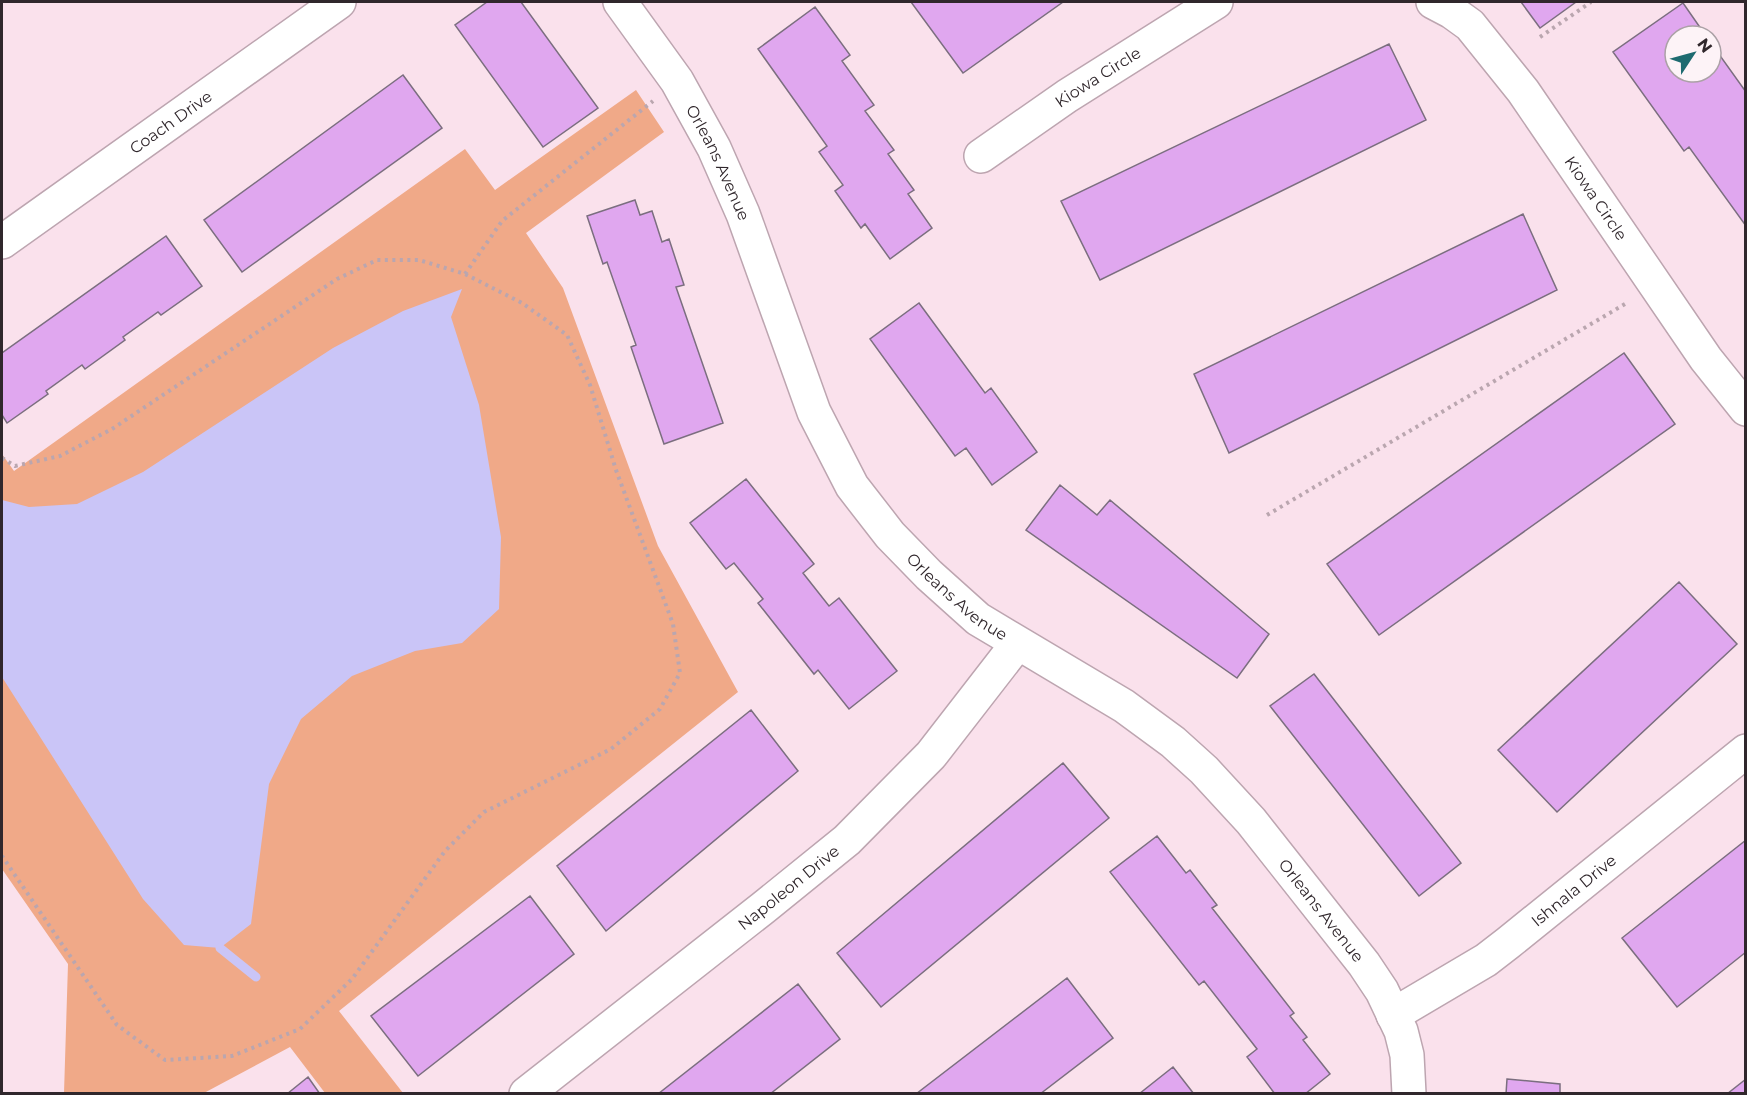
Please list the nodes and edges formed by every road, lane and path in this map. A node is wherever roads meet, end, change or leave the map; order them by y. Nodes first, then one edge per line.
1 (339, 2) edge
2 (620, 2) edge
3 (1216, 2) edge
4 (1433, 2) edge
5 (1591, 2) edge
6 (1540, 37) dead end
7 (677, 81) junction
8 (981, 156) dead end
9 (2, 242) edge
10 (465, 274) junction
11 (1625, 303) dead end
12 (1746, 409) edge
13 (2, 458) edge
14 (1267, 515) dead end
15 (1017, 644) junction
16 (1746, 751) edge
17 (2, 856) edge
18 (1393, 1015) junction
19 (526, 1094) edge
20 (1409, 1094) edge

1 - 9 street, Coach Drive
2 - 7 street, Orleans Avenue
3 - 8 street, Kiowa Circle
4 - 12 street, Kiowa Circle
5 - 6 path
7 - 10 path
7 - 15 street, Orleans Avenue
10 - 13 path
10 - 17 path
11 - 14 path
15 - 18 street, Orleans Avenue
15 - 19 street, Napoleon Drive
16 - 18 street, Ishnala Drive
18 - 20 street, Orleans Avenue

